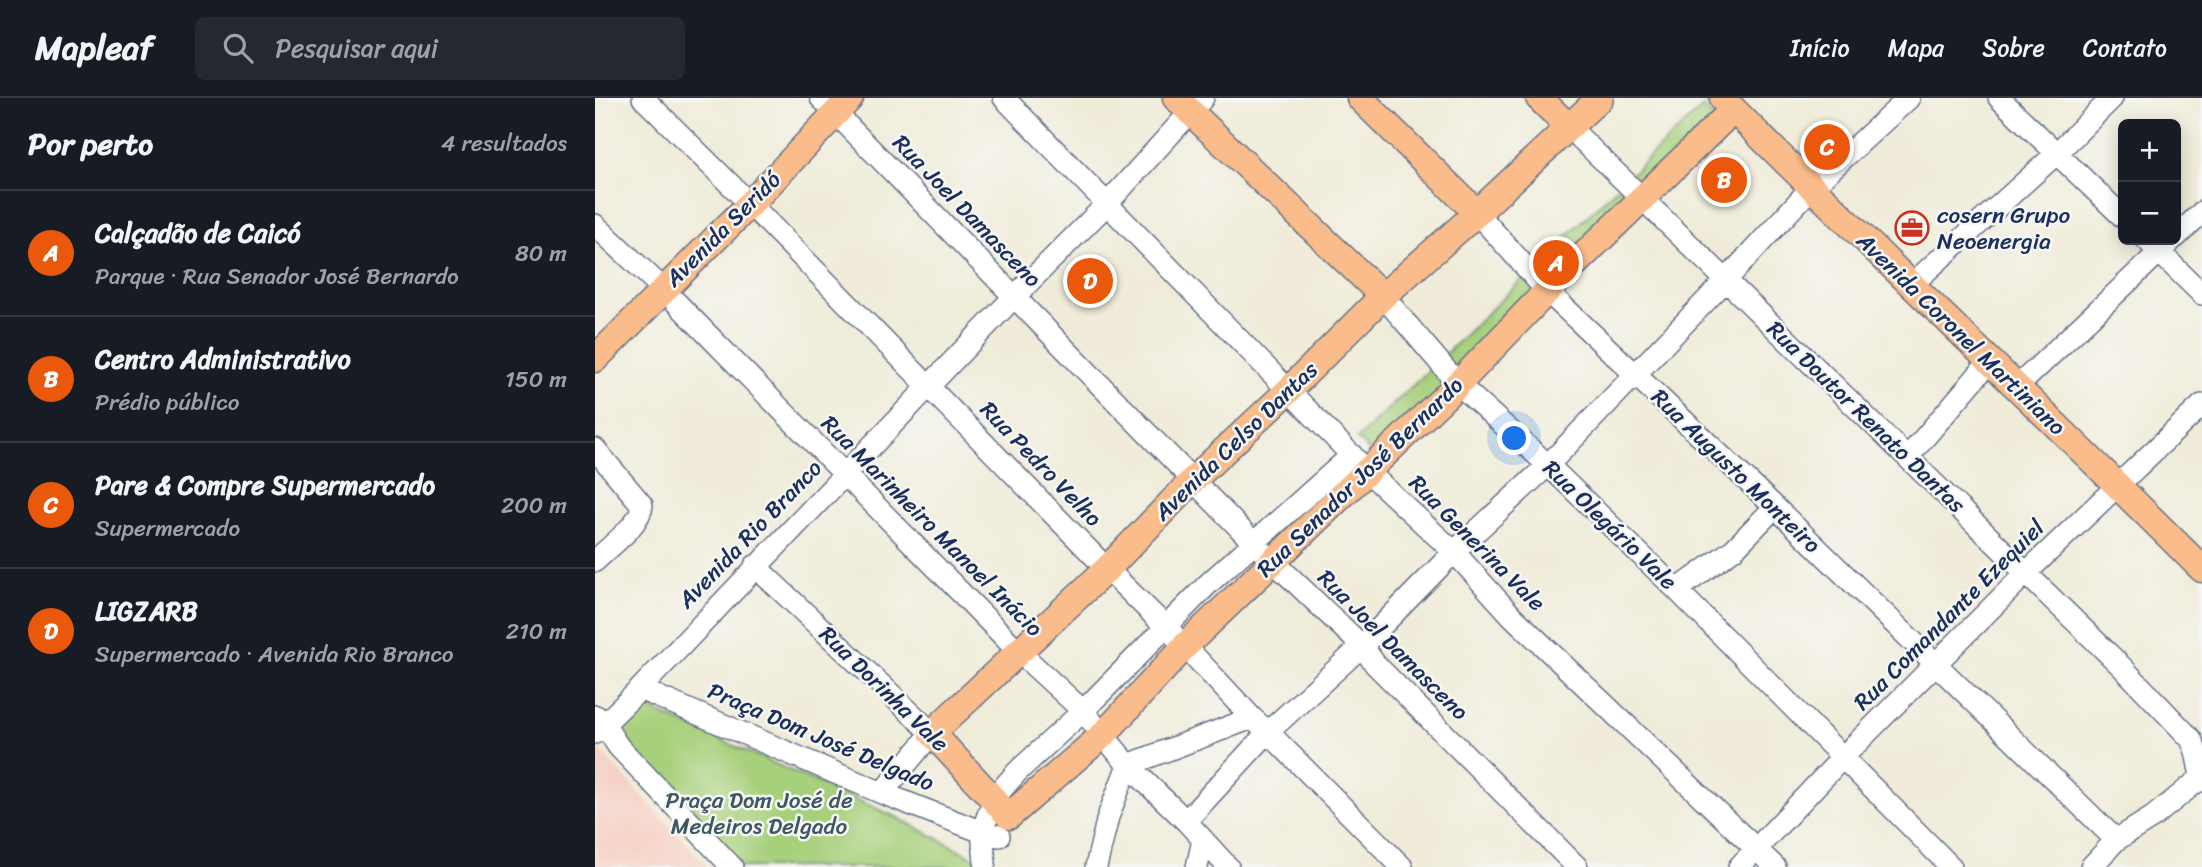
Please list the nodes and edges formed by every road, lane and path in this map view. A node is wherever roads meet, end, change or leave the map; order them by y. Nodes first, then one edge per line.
1 (643, 98) edge
2 (1004, 98) edge
3 (1360, 98) edge
4 (1539, 98) edge
5 (1599, 98) edge
6 (1909, 98) edge
7 (1999, 98) edge
8 (2112, 98) edge
9 (1190, 102) edge
10 (1733, 102) edge
11 (836, 103) edge
12 (1569, 127) junction
13 (2057, 153) junction
14 (1811, 188) junction
15 (1643, 198) junction
16 (750, 204) junction
17 (1107, 204) junction
18 (2118, 212) edge
19 (2202, 212) edge
20 (1477, 213) junction
21 (595, 225) edge
22 (2181, 229) edge
23 (2161, 245) edge
24 (2166, 245) edge
25 (1726, 281) junction
26 (1911, 285) junction
27 (663, 289) junction
28 (1547, 291) junction
29 (2202, 294) edge
30 (1383, 296) junction
31 (1013, 298) junction
32 (595, 359) edge
33 (1990, 361) junction
34 (1634, 374) junction
35 (1458, 383) junction
36 (2017, 387) junction
37 (929, 388) junction
38 (1288, 391) junction
39 (2202, 405) edge
40 (595, 449) edge
41 (1909, 457) junction
42 (1359, 463) junction
43 (1548, 465) junction
44 (844, 474) junction
45 (1193, 480) junction
46 (2119, 486) junction
47 (1775, 508) junction
48 (1310, 509) junction
49 (1253, 542) junction
50 (1454, 552) junction
51 (595, 561) edge
52 (1272, 561) junction
53 (755, 566) junction
54 (1107, 569) junction
55 (2202, 569) edge
56 (2025, 574) junction
57 (1209, 583) junction
58 (1677, 590) junction
59 (1227, 604) junction
60 (1165, 627) junction
61 (1185, 646) junction
62 (1361, 646) junction
63 (1019, 652) junction
64 (1936, 664) junction
65 (1125, 668) junction
66 (1147, 687) junction
67 (640, 689) junction
68 (1083, 711) junction
69 (1260, 725) junction
70 (597, 726) edge
71 (932, 733) junction
72 (1104, 734) junction
73 (1034, 757) junction
74 (1843, 757) junction
75 (1128, 765) junction
76 (1053, 778) junction
77 (2201, 780) edge
78 (882, 793) junction
79 (996, 820) junction
80 (1186, 821) junction
81 (1203, 840) junction
82 (2116, 840) junction
83 (1757, 849) junction
84 (985, 865) edge
85 (732, 867) edge
86 (1096, 867) edge
87 (1197, 867) edge
88 (1228, 867) edge
89 (1402, 867) edge
90 (1577, 867) edge
91 (1739, 867) edge
92 (1775, 867) edge
93 (1951, 867) edge
94 (2091, 867) edge

1 - 16 street, Rua Pedro Velho
2 - 17 street, Rua Generina Vale
3 - 20 main road, Rua Augusto Monteiro
4 - 12 main road, Rua Doutor Renato Dantas
5 - 12 main road, Avenida Celso Dantas
6 - 14 street
7 - 13 street
8 - 13 street
9 - 17 street, Avenida Rio Branco
9 - 30 main road, Rua Olegário Vale
10 - 14 main road, Avenida Coronel Martiniano
10 - 15 main road, Rua Senador José Bernardo
11 - 16 main road, Avenida Seridó
11 - 31 street, Rua Joel Damasceno
12 - 15 street, Rua Doutor Renato Dantas
12 - 20 main road, Avenida Celso Dantas
13 - 18 street
13 - 26 street
14 - 25 street
14 - 26 main road, Avenida Coronel Martiniano
15 - 25 street, Rua Doutor Renato Dantas
15 - 28 main road, Rua Senador José Bernardo
16 - 27 main road, Avenida Seridó
16 - 37 street, Rua Pedro Velho
17 - 31 street, Avenida Rio Branco
17 - 38 street, Rua Generina Vale
19 - 22 street
20 - 28 street, Rua Augusto Monteiro
20 - 30 main road, Avenida Celso Dantas
21 - 27 street, Rua Marinheiro Manoel Inácio
23 - 36 street
24 - 29 street
25 - 34 street
25 - 41 street, Rua Doutor Renato Dantas
26 - 33 main road, Avenida Coronel Martiniano
27 - 32 main road, Avenida Seridó
27 - 44 street, Rua Marinheiro Manoel Inácio
28 - 34 street, Rua Augusto Monteiro
28 - 35 main road, Rua Senador José Bernardo
30 - 35 street, Rua Olegário Vale
30 - 38 main road, Avenida Celso Dantas
31 - 37 street, Avenida Rio Branco
31 - 45 street, Rua Joel Damasceno
33 - 36 main road, Avenida Coronel Martiniano
33 - 41 street
34 - 43 street
34 - 47 street, Rua Augusto Monteiro
35 - 42 main road, Rua Senador José Bernardo
35 - 43 street, Rua Olegário Vale
36 - 46 main road, Avenida Coronel Martiniano
37 - 44 street, Avenida Rio Branco
37 - 54 street, Rua Pedro Velho
38 - 42 street, Rua Generina Vale
38 - 45 main road, Avenida Celso Dantas
39 - 46 street, Rua Comandante Ezequiel
40 - 51 street
41 - 56 street, Rua Doutor Renato Dantas
42 - 48 main road, Rua Senador José Bernardo
42 - 50 street, Rua Generina Vale
43 - 50 street
43 - 58 street, Rua Olegário Vale
44 - 53 street, Avenida Rio Branco
44 - 63 street, Rua Marinheiro Manoel Inácio
45 - 49 street, Rua Joel Damasceno
45 - 54 main road, Avenida Celso Dantas
46 - 55 main road, Avenida Coronel Martiniano
46 - 56 street, Rua Comandante Ezequiel
47 - 58 street
47 - 64 street, Rua Augusto Monteiro
48 - 49 street, Rua Senador José Bernardo
48 - 52 main road, Rua Senador José Bernardo
49 - 52 street, Rua Joel Damasceno
49 - 57 street, Rua Senador José Bernardo
50 - 62 street
50 - 83 street, Rua Generina Vale
52 - 59 main road, Rua Senador José Bernardo
52 - 62 street, Rua Joel Damasceno
53 - 67 street, Avenida Rio Branco
53 - 71 street, Rua Dorinha Vale
54 - 60 street, Rua Pedro Velho
54 - 63 main road, Avenida Celso Dantas
56 - 64 street, Rua Comandante Ezequiel
56 - 77 street, Rua Doutor Renato Dantas
57 - 59 street
57 - 60 street, Rua Senador José Bernardo
58 - 74 street, Rua Olegário Vale
59 - 61 main road, Rua Senador José Bernardo
60 - 61 street, Rua Pedro Velho
60 - 65 street, Rua Senador José Bernardo
61 - 66 main road, Rua Senador José Bernardo
61 - 69 street, Rua Pedro Velho
62 - 69 street
62 - 90 street, Rua Joel Damasceno
63 - 68 street, Rua Marinheiro Manoel Inácio
63 - 71 main road, Avenida Celso Dantas
64 - 74 street, Rua Comandante Ezequiel
64 - 82 street, Rua Augusto Monteiro
65 - 66 street
65 - 68 street, Rua Senador José Bernardo
66 - 72 main road, Rua Senador José Bernardo
67 - 70 street, Avenida Rio Branco
67 - 78 street, Praça Dom José Delgado
68 - 72 street, Rua Marinheiro Manoel Inácio
68 - 73 street, Rua Senador José Bernardo
69 - 75 street
69 - 80 street
69 - 89 street, Rua Pedro Velho
70 - 85 street
71 - 78 street, Avenida Celso Dantas
71 - 79 main road, Rua Dorinha Vale
72 - 75 street, Rua Marinheiro Manoel Inácio
72 - 76 main road, Rua Senador José Bernardo
73 - 76 street
73 - 79 street, Rua Senador José Bernardo
74 - 83 street, Rua Comandante Ezequiel
74 - 93 street, Rua Olegário Vale
75 - 80 street, Rua Marinheiro Manoel Inácio
75 - 86 street
76 - 79 main road, Rua Senador José Bernardo
77 - 82 street
78 - 79 street, Praça Dom José Delgado
79 - 84 street
80 - 81 street, Rua Marinheiro Manoel Inácio
81 - 87 street
81 - 88 street, Rua Marinheiro Manoel Inácio
82 - 94 street
83 - 91 street, Rua Comandante Ezequiel
83 - 92 street, Rua Generina Vale

